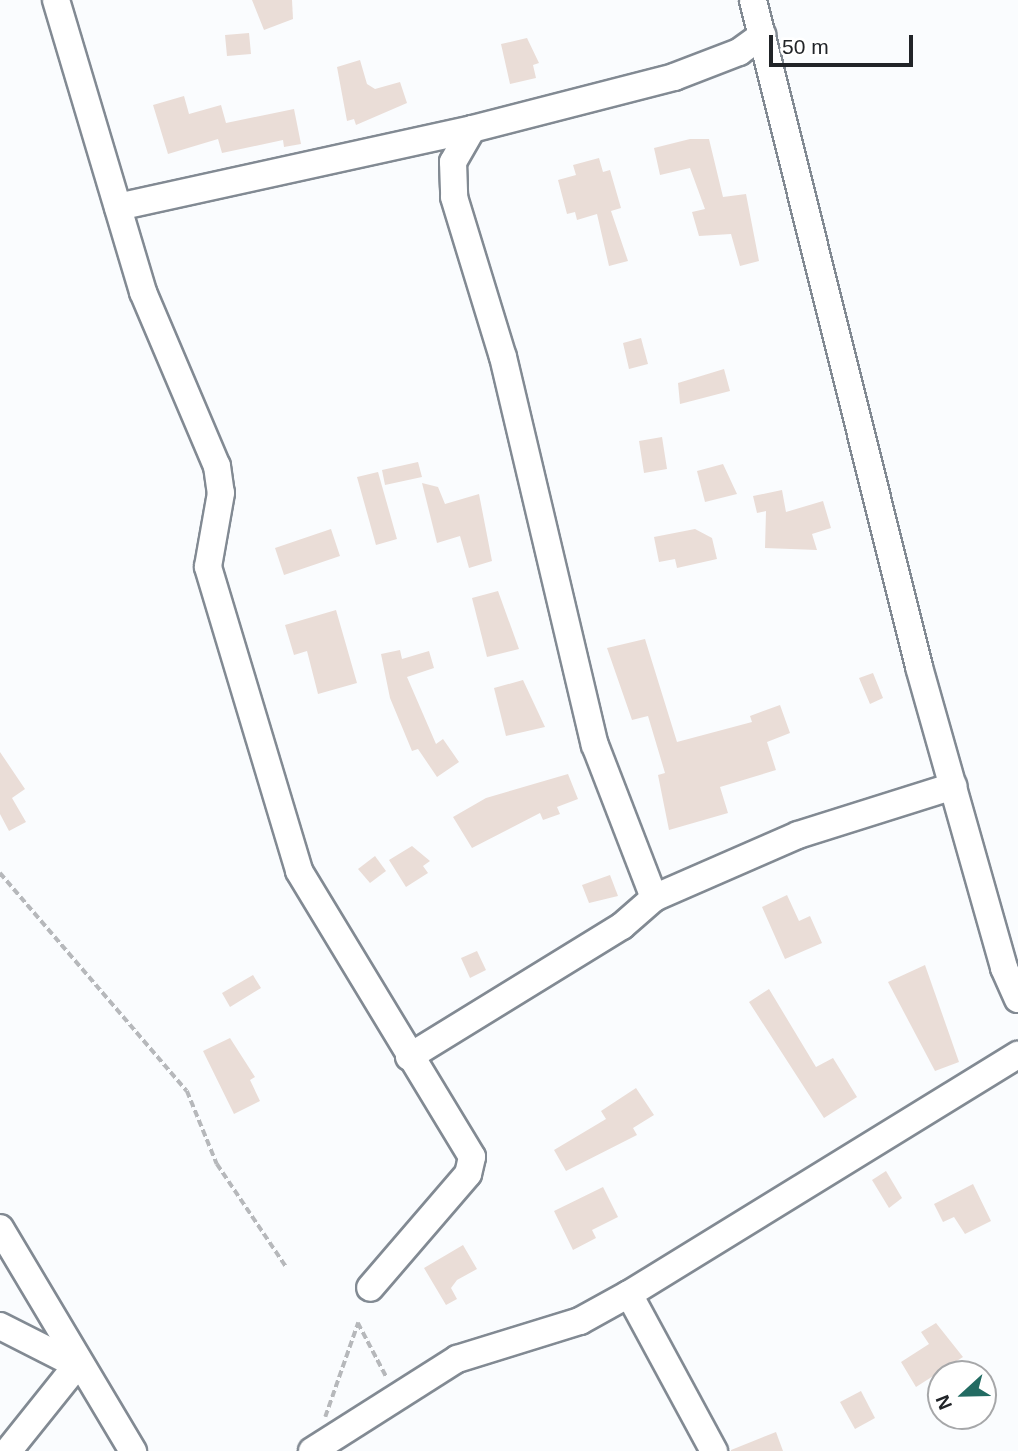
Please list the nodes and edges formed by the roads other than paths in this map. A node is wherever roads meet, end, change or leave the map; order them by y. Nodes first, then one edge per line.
1 (56, 0) edge
2 (753, 0) edge
3 (762, 35) junction
4 (472, 129) junction
5 (118, 206) junction
6 (953, 786) junction
7 (654, 898) junction
8 (1018, 999) edge
9 (1018, 1055) edge
10 (409, 1057) junction
11 (0, 1228) edge
12 (370, 1288) dead end
13 (629, 1294) junction
14 (0, 1326) edge
15 (77, 1365) junction
16 (313, 1450) edge
17 (8, 1451) edge
18 (133, 1451) edge
19 (714, 1451) edge

1 - 5 street
2 - 3 street
3 - 4 street
3 - 6 street
4 - 5 street
4 - 7 street
5 - 10 street
6 - 7 street
6 - 8 street
7 - 10 street
9 - 13 street
10 - 12 street
11 - 15 street
13 - 16 street
13 - 19 street
14 - 15 street
15 - 17 street
15 - 18 street

